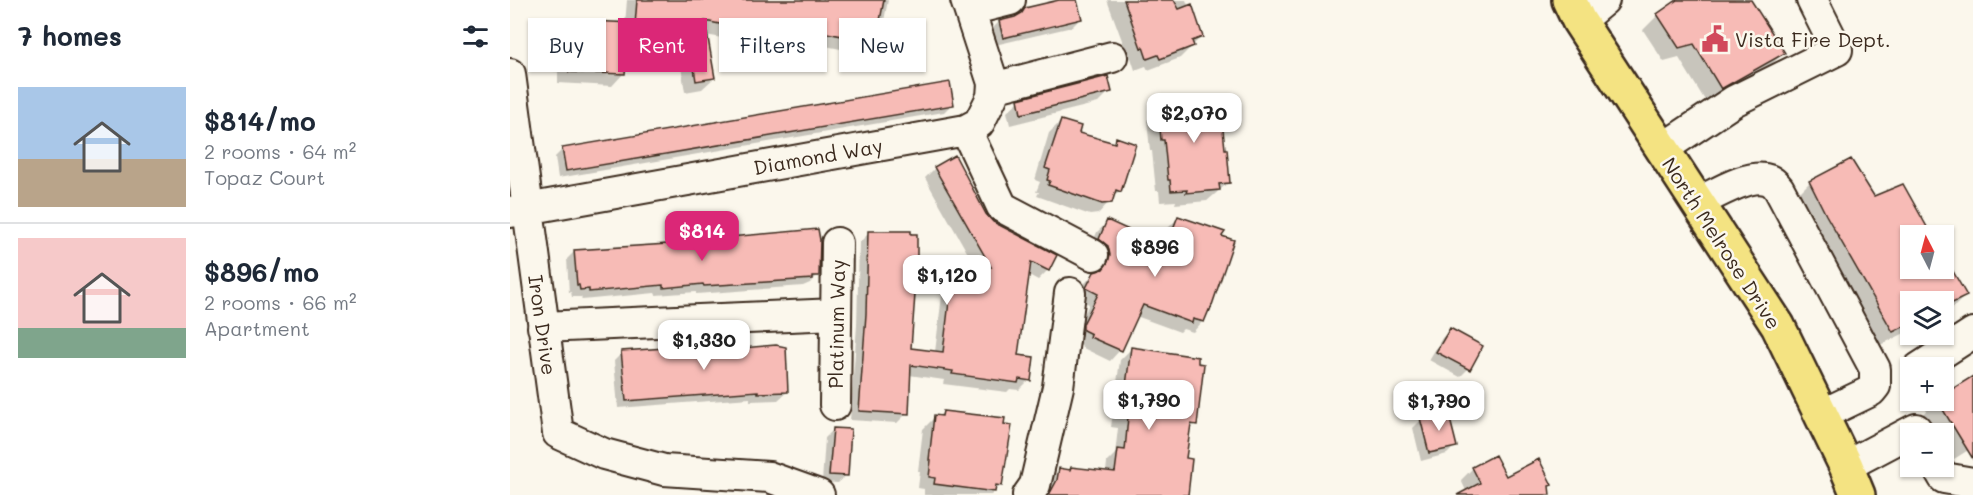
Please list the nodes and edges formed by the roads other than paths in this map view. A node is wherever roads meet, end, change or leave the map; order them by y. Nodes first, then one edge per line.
1 (1010, 0) edge
2 (1604, 0) edge
3 (1812, 0) edge
4 (968, 5) edge
5 (1574, 10) edge
6 (1112, 57) dead end
7 (510, 74) edge
8 (993, 88) junction
9 (966, 130) junction
10 (514, 133) edge
11 (1662, 149) junction
12 (1697, 203) junction
13 (519, 209) edge
14 (837, 243) dead end
15 (1093, 255) dead end
16 (1070, 293) dead end
17 (836, 314) junction
18 (543, 327) junction
19 (1973, 333) edge
20 (1936, 357) edge
21 (1900, 379) edge
22 (1875, 386) junction
23 (835, 405) dead end
24 (1821, 415) junction
25 (1900, 442) edge
26 (1943, 477) edge
27 (1852, 481) edge
28 (1973, 483) edge
29 (819, 495) edge
30 (1028, 495) edge

1 - 4 street
2 - 5 street
3 - 11 street
4 - 8 street
5 - 11 main road, North Melrose Drive
6 - 8 street
7 - 10 street, Iron Drive
8 - 9 street
9 - 13 street, Diamond Way
9 - 15 street
10 - 13 street, Iron Drive
11 - 12 main road, North Melrose Drive
12 - 22 street
12 - 24 main road, North Melrose Drive
13 - 18 street, Iron Drive
14 - 17 street, Platinum Way
16 - 30 street
17 - 18 street
17 - 23 street, Platinum Way
18 - 29 street, Iron Drive
19 - 20 street
21 - 22 street
22 - 24 street
24 - 27 main road, North Melrose Drive
25 - 27 street
26 - 28 street

